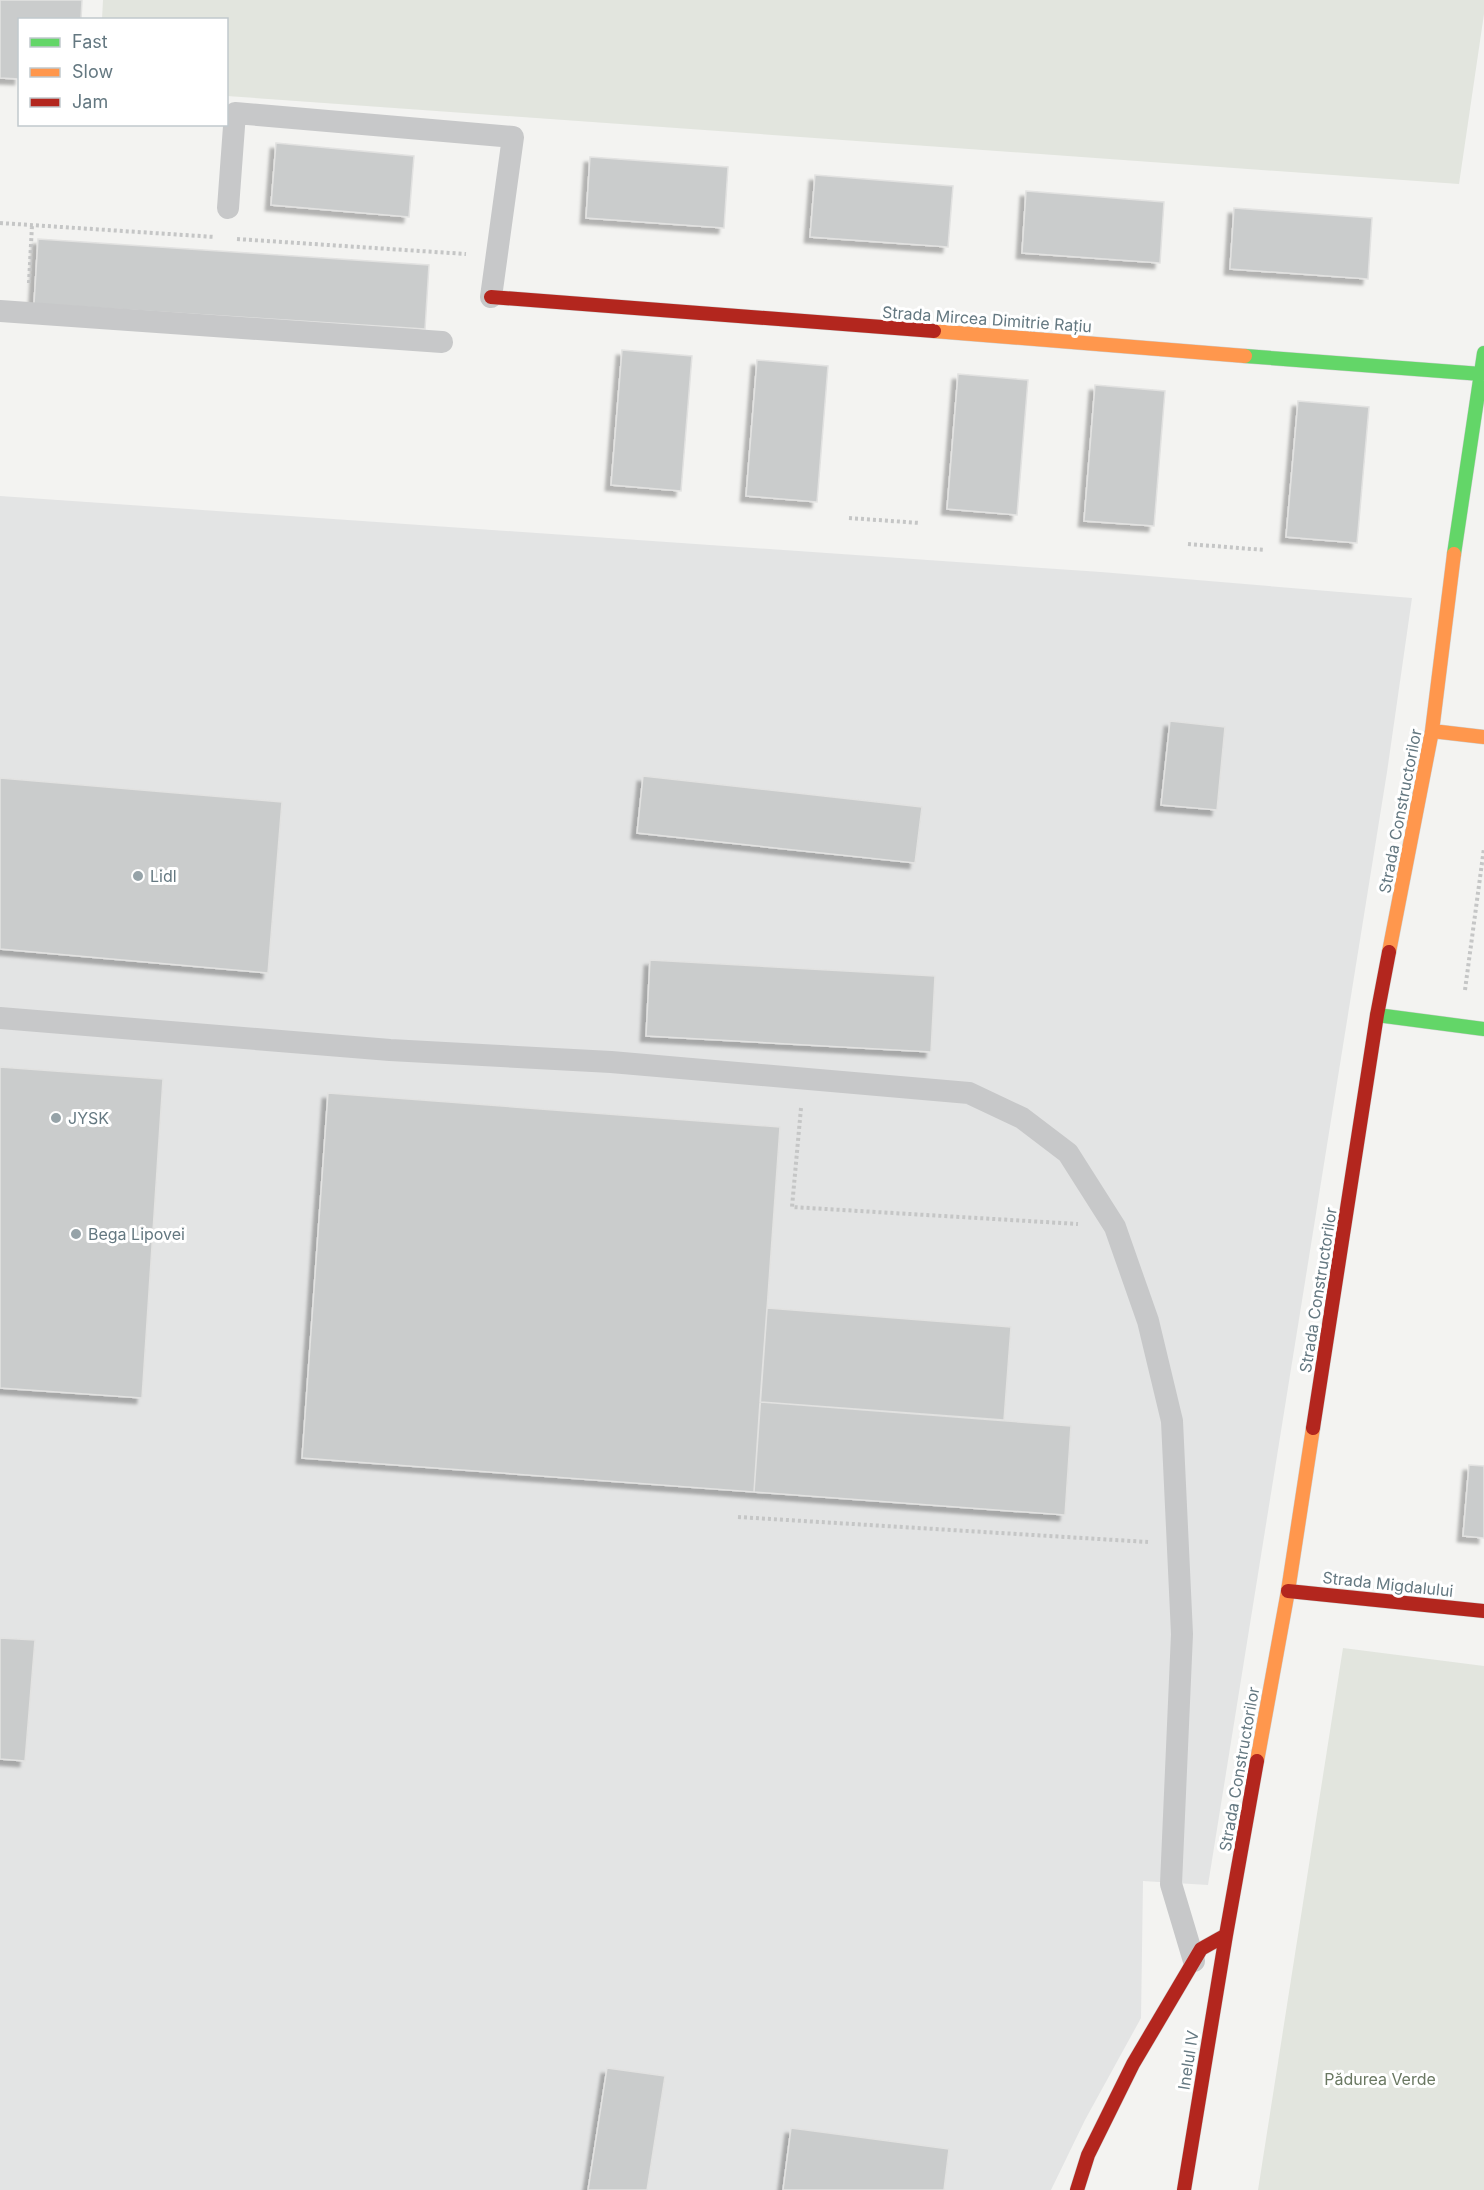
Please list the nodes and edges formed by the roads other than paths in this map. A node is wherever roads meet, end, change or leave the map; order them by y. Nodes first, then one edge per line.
1 (228, 208) dead end
2 (491, 297) joint
3 (0, 311) edge
4 (442, 342) dead end
5 (1484, 353) edge
6 (1480, 375) junction
7 (1432, 731) junction
8 (1484, 737) edge
9 (1377, 1015) junction
10 (0, 1018) edge
11 (1484, 1029) edge
12 (1288, 1591) junction
13 (1484, 1611) edge
14 (1226, 1935) junction
15 (1194, 1961) junction
16 (1077, 2190) edge
17 (1184, 2190) edge

1 - 2 lane
2 - 6 main road, Strada Mircea Dimitrie Rațiu
3 - 4 lane
5 - 6 main road, Strada Constructorilor
6 - 7 main road, Strada Constructorilor
7 - 8 main road
7 - 9 main road, Strada Constructorilor
9 - 11 main road
9 - 12 main road, Strada Constructorilor
10 - 15 lane
12 - 13 main road, Strada Migdalului
12 - 14 main road, Strada Constructorilor
14 - 15 main road
14 - 17 main road, Inelul IV
15 - 16 main road

